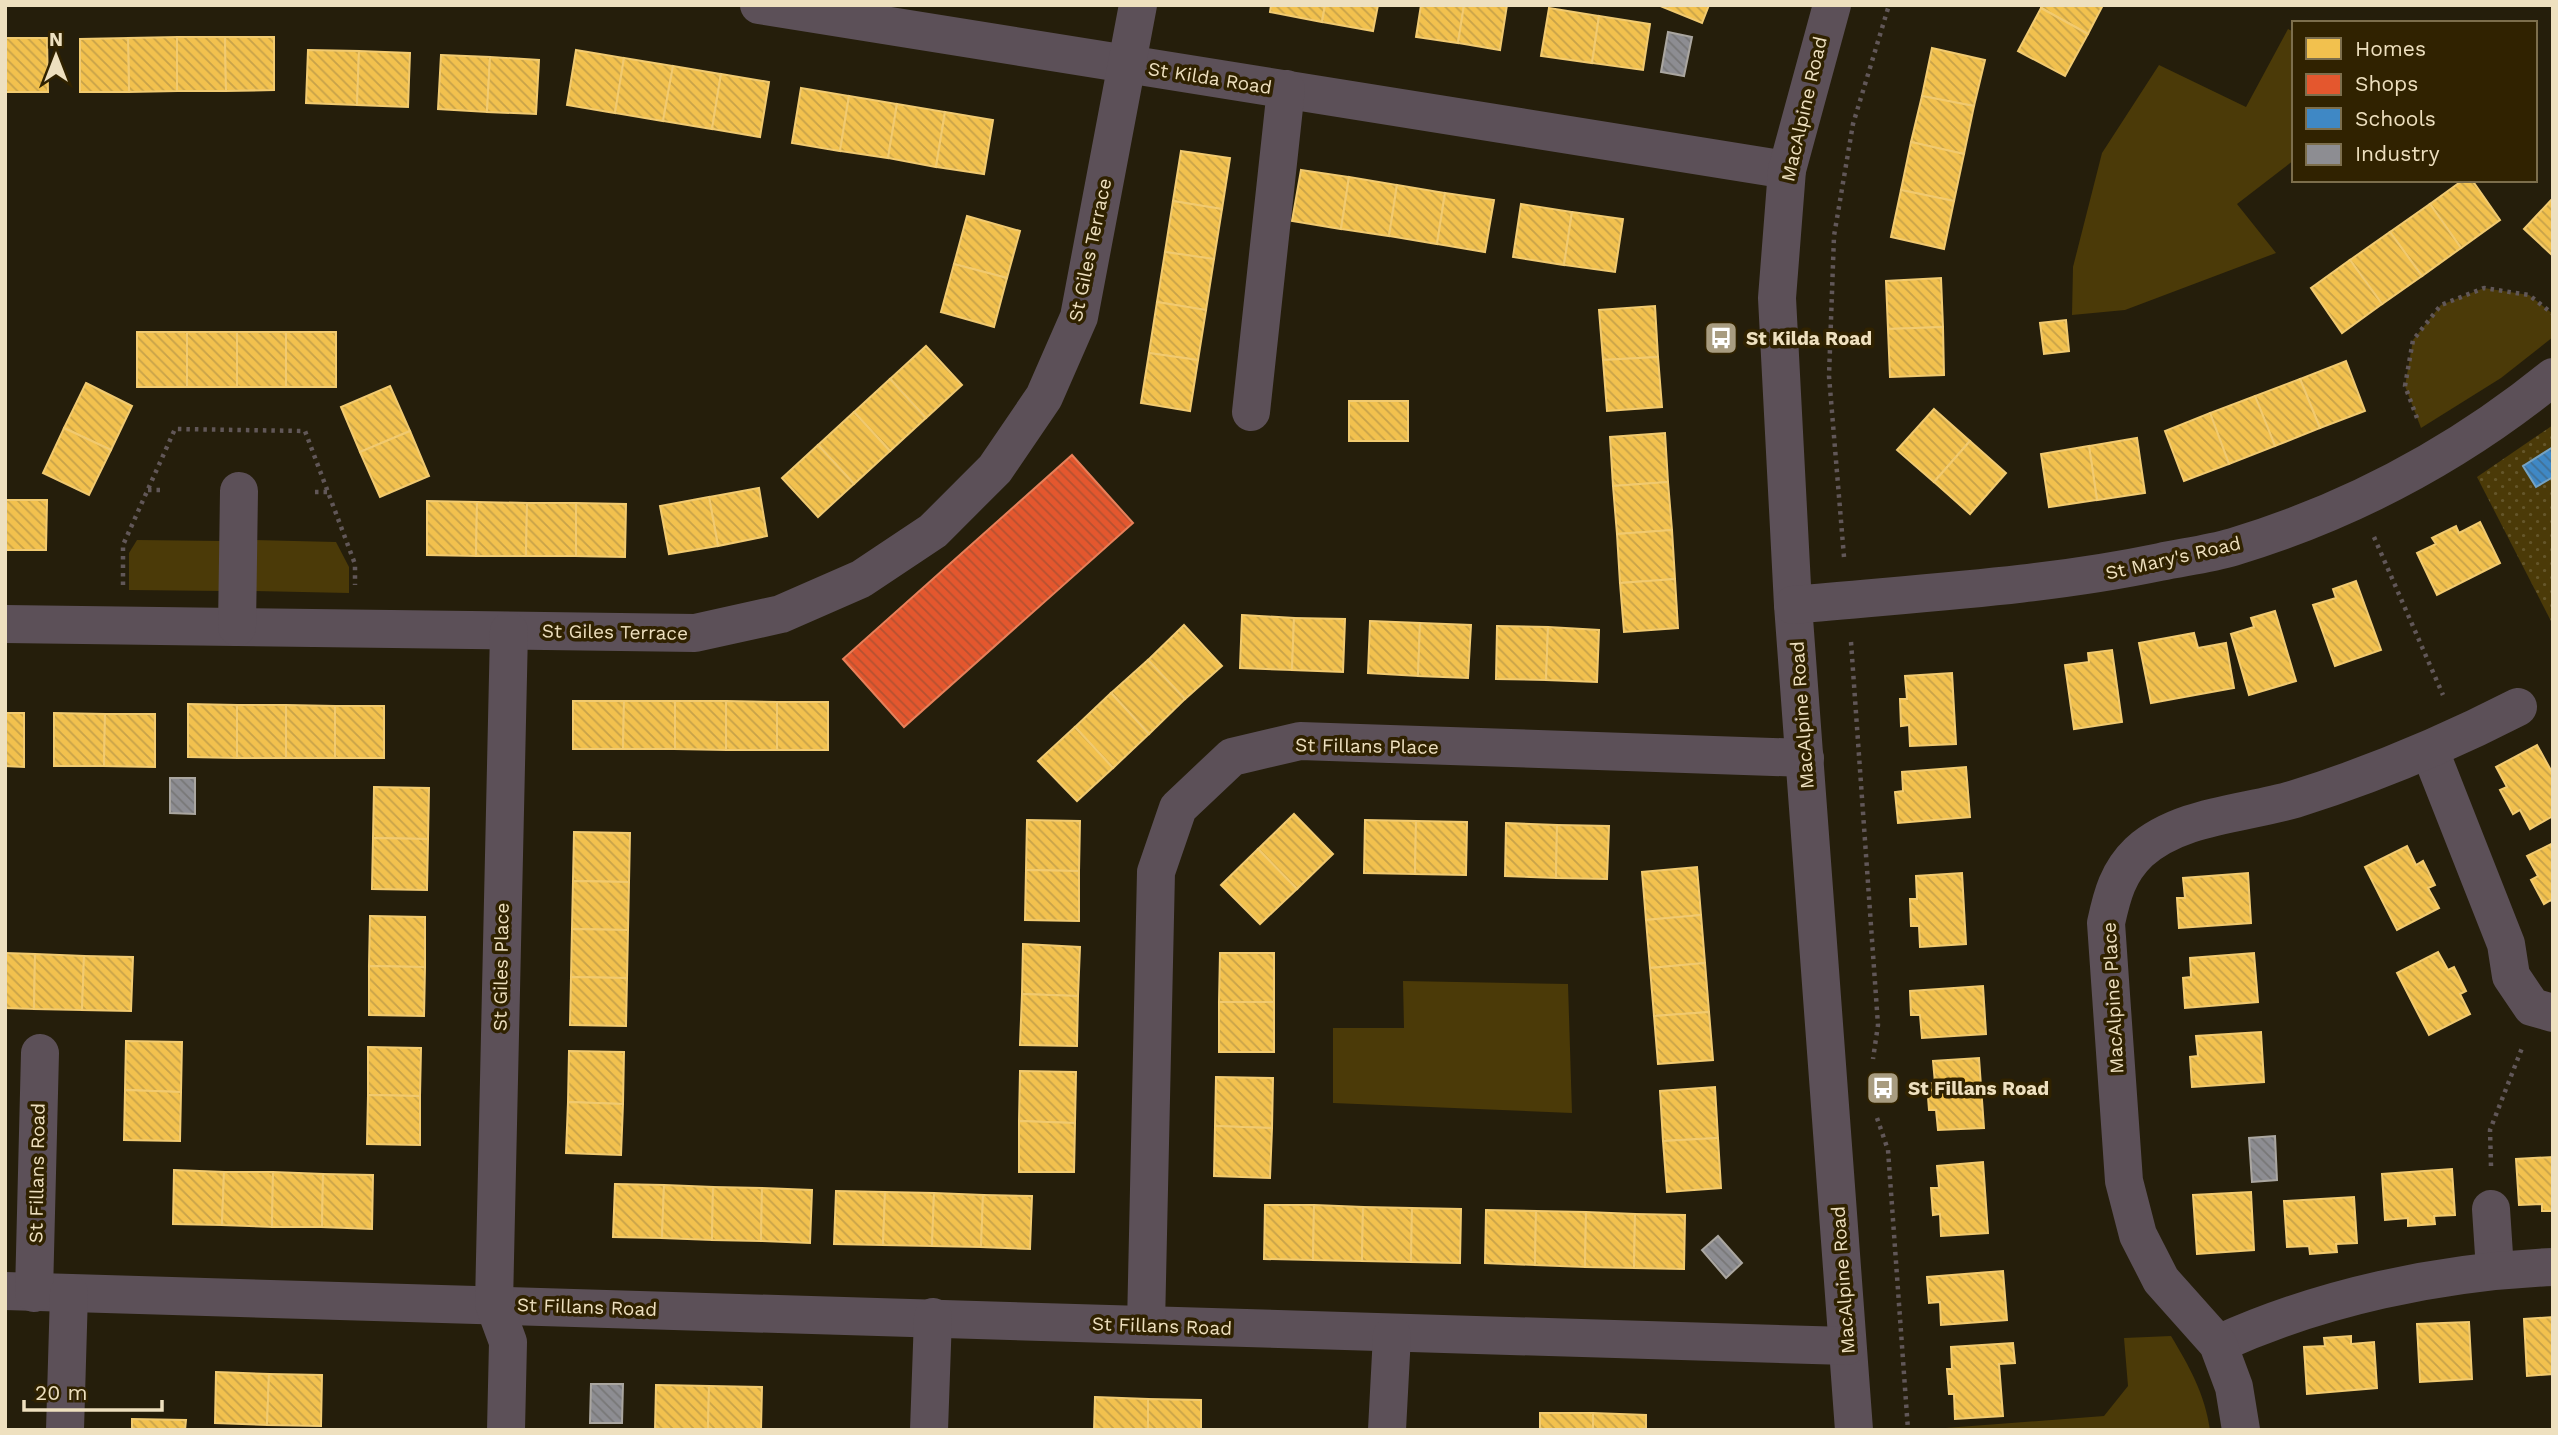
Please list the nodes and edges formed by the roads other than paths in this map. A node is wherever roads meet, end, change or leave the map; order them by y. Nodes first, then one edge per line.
1 (759, 5) edge
2 (1138, 5) edge
3 (1832, 5) edge
4 (1126, 64) junction
5 (1286, 89) junction
6 (1787, 170) junction
7 (2553, 377) edge
8 (1251, 412) dead end
9 (239, 491) dead end
10 (1793, 605) junction
11 (5, 624) edge
12 (237, 627) junction
13 (509, 631) junction
14 (2518, 707) dead end
15 (2445, 743) junction
16 (1805, 758) junction
17 (2542, 1010) edge
18 (40, 1053) dead end
19 (2491, 1209) road end
20 (2553, 1267) edge
21 (2495, 1270) junction
22 (36, 1292) edge
23 (494, 1304) junction
24 (933, 1317) junction
25 (1146, 1325) junction
26 (1391, 1335) junction
27 (2218, 1344) junction
28 (1847, 1346) junction
29 (65, 1430) edge
30 (506, 1430) edge
31 (929, 1430) edge
32 (1387, 1430) edge
33 (1854, 1430) edge
34 (2241, 1430) edge

1 - 4 street, St Kilda Road
2 - 4 street, St Giles Terrace
3 - 6 street, MacAlpine Road
4 - 5 street, St Kilda Road
4 - 13 street, St Giles Terrace
5 - 6 street, St Kilda Road
5 - 8 street
6 - 10 street, MacAlpine Road
7 - 10 street, St Mary's Road
9 - 12 street
10 - 16 street, MacAlpine Road
11 - 12 street, St Giles Terrace
12 - 13 street, St Giles Terrace
13 - 23 street, St Giles Place
14 - 15 street, MacAlpine Place
15 - 17 street
15 - 27 street, MacAlpine Place
16 - 25 street, St Fillans Place
16 - 28 street, MacAlpine Road
18 - 22 street, St Fillans Road
19 - 21 street
20 - 21 street
21 - 27 street
22 - 23 street, St Fillans Road
22 - 29 street, St Fillans Road
23 - 24 street, St Fillans Road
23 - 30 street, St Fillans Road
24 - 25 street, St Fillans Road
24 - 31 street
25 - 26 street, St Fillans Road
26 - 28 street, St Fillans Road
26 - 32 street
27 - 34 street, MacAlpine Place
28 - 33 street, MacAlpine Road

